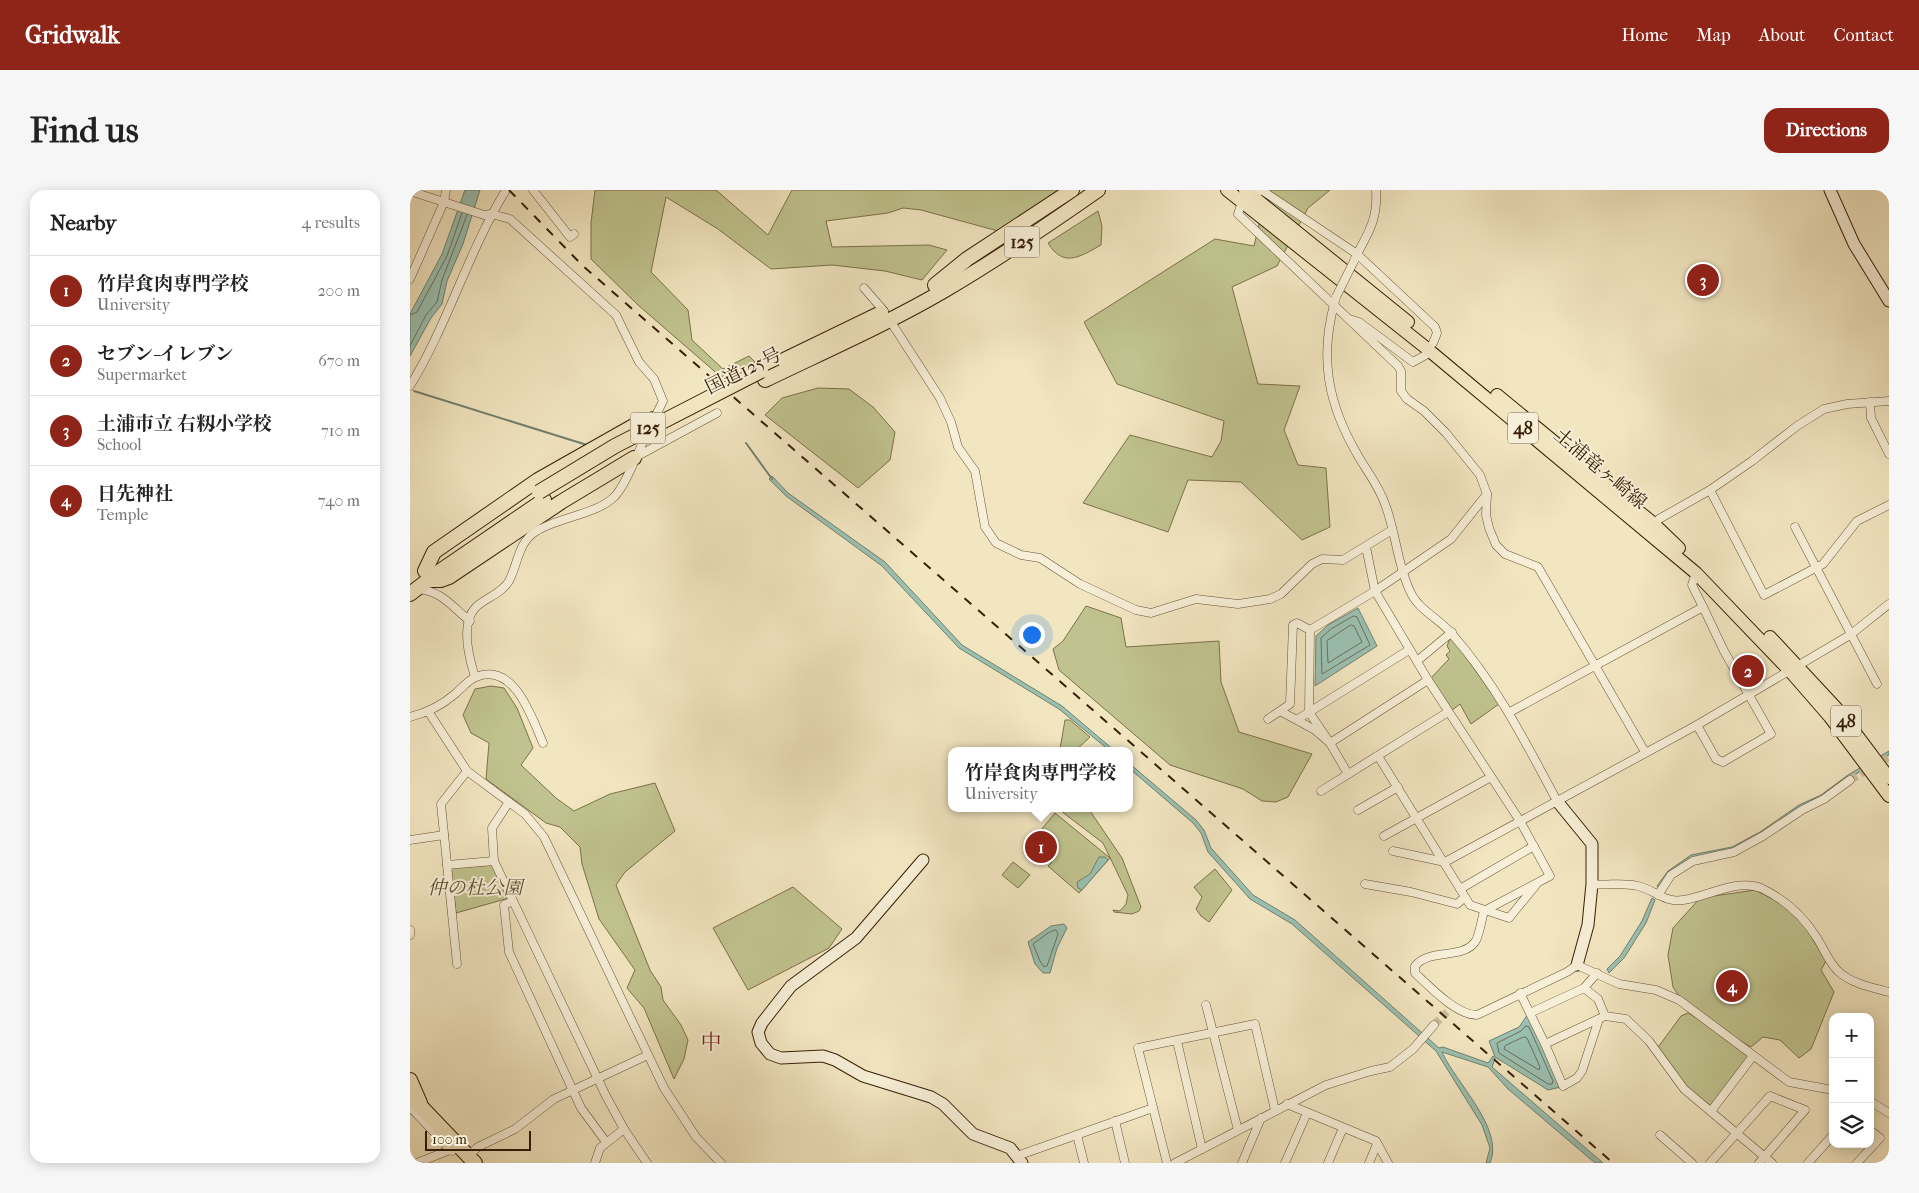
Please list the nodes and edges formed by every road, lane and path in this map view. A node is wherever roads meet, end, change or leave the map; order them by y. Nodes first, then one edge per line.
1 (446, 190) edge
2 (506, 190) edge
3 (533, 190) edge
4 (1072, 190) edge
5 (1082, 190) edge
6 (1098, 190) edge
7 (1110, 190) edge
8 (1227, 190) edge
9 (1376, 190) edge
10 (1830, 190) edge
11 (410, 191) edge
12 (1244, 194) edge
13 (446, 203) junction
14 (488, 215) junction
15 (574, 234) dead end
16 (1356, 258) junction
17 (410, 279) edge
18 (864, 288) dead end
19 (940, 288) junction
20 (1335, 300) junction
21 (1889, 301) edge
22 (887, 315) junction
23 (1349, 319) junction
24 (1432, 348) junction
25 (410, 386) edge
26 (1889, 401) edge
27 (1870, 402) junction
28 (684, 405) dead end
29 (717, 413) dead end
30 (654, 419) junction
31 (1889, 454) edge
32 (634, 458) junction
33 (1710, 490) junction
34 (1487, 494) junction
35 (1889, 506) edge
36 (1650, 527) junction
37 (1795, 527) dead end
38 (1392, 530) junction
39 (1366, 547) junction
40 (1816, 567) junction
41 (1403, 570) junction
42 (1696, 573) junction
43 (427, 576) junction
44 (412, 588) edge
45 (1375, 591) junction
46 (1889, 604) edge
47 (1704, 607) junction
48 (470, 621) junction
49 (1310, 630) junction
50 (1452, 632) junction
51 (1850, 635) junction
52 (1409, 650) junction
53 (1416, 661) junction
54 (1597, 665) junction
55 (1794, 669) junction
56 (475, 677) junction
57 (1428, 680) junction
58 (1877, 684) dead end
59 (1749, 695) junction
60 (428, 711) junction
61 (1280, 711) junction
62 (1309, 712) junction
63 (1448, 712) junction
64 (1510, 712) junction
65 (410, 717) edge
66 (1268, 719) dead end
67 (1298, 719) junction
68 (1697, 725) junction
69 (543, 743) dead end
70 (1330, 743) junction
71 (1646, 752) junction
72 (1378, 756) junction
73 (467, 770) junction
74 (1348, 774) junction
75 (1491, 776) junction
76 (1889, 778) edge
77 (1850, 780) tunnel mouth
78 (1398, 787) junction
79 (1321, 791) dead end
80 (1889, 796) edge
81 (1557, 801) junction
82 (510, 802) junction
83 (1358, 810) dead end
84 (1418, 818) junction
85 (1520, 821) junction
86 (444, 835) junction
87 (1384, 836) dead end
88 (410, 840) edge
89 (1534, 846) junction
90 (1393, 851) dead end
91 (923, 860) dead end
92 (494, 861) junction
93 (1445, 862) junction
94 (447, 865) junction
95 (1538, 882) junction
96 (1365, 884) dead end
97 (1592, 884) junction
98 (1460, 889) junction
99 (1658, 895) junction
100 (1465, 897) junction
101 (513, 901) junction
102 (1484, 911) junction
103 (410, 930) edge
104 (410, 935) edge
105 (457, 964) dead end
106 (1577, 965) junction
107 (1597, 973) junction
108 (1584, 988) junction
109 (1889, 992) edge
110 (1520, 993) junction
111 (1451, 1003) junction
112 (1206, 1005) dead end
113 (1447, 1012) tunnel mouth
114 (1530, 1013) junction
115 (1602, 1018) junction
116 (1434, 1025) tunnel mouth
117 (1214, 1033) junction
118 (1177, 1041) junction
119 (1545, 1044) junction
120 (648, 1055) junction
121 (1753, 1056) junction
122 (598, 1079) junction
123 (410, 1080) edge
124 (1829, 1089) edge
125 (573, 1090) junction
126 (410, 1095) edge
127 (1873, 1103) edge
128 (1287, 1104) junction
129 (416, 1107) edge
130 (1153, 1108) junction
131 (1275, 1110) junction
132 (1712, 1110) junction
133 (1307, 1113) junction
134 (1889, 1113) edge
135 (1261, 1118) junction
136 (1115, 1122) junction
137 (1343, 1128) junction
138 (624, 1129) junction
139 (1238, 1130) junction
140 (1738, 1132) junction
141 (1874, 1133) edge
142 (1077, 1135) junction
143 (1660, 1135) dead end
144 (1829, 1139) edge
145 (606, 1142) junction
146 (1377, 1144) junction
147 (1874, 1145) edge
148 (455, 1148) junction
149 (1871, 1148) edge
150 (1202, 1149) junction
151 (472, 1159) edge
152 (1019, 1159) edge
153 (1762, 1160) edge
154 (417, 1163) edge
155 (595, 1163) edge
156 (648, 1163) edge
157 (722, 1163) edge
158 (1084, 1163) edge
159 (1125, 1163) edge
160 (1168, 1163) edge
161 (1175, 1163) edge
162 (1242, 1163) edge
163 (1285, 1163) edge
164 (1328, 1163) edge
165 (1369, 1163) edge
166 (1388, 1163) edge
167 (1692, 1163) edge
168 (1710, 1163) edge
169 (1772, 1163) edge
170 (1808, 1163) edge
171 (1857, 1163) edge

1 - 13 street
2 - 14 street
3 - 15 street
4 - 19 highway
5 - 19 highway, 国道125号 / 125
6 - 19 highway, 国道125号 / 125
7 - 19 highway
8 - 12 main road, 土浦竜ヶ崎線 / 48
9 - 16 street
10 - 21 street
11 - 13 street
12 - 16 street
12 - 20 street
12 - 24 main road, 土浦竜ヶ崎線 / 48
13 - 14 street
13 - 17 street
14 - 25 street
14 - 30 street
16 - 20 street, bridge
16 - 24 street
18 - 22 street
19 - 22 highway, 国道125号 / 125
20 - 23 street
20 - 38 street
22 - 39 street
22 - 43 highway, 国道125号 / 125
23 - 24 street
23 - 34 street
24 - 36 main road, 土浦竜ヶ崎線 / 48
26 - 27 street
27 - 31 street
27 - 33 street
28 - 30 street
29 - 32 street
30 - 32 street
30 - 43 highway
32 - 43 highway
32 - 48 street
33 - 36 street
33 - 40 street
34 - 41 street
34 - 54 street
35 - 40 street
36 - 42 main road, 土浦竜ヶ崎線 / 48
36 - 55 main road, 土浦竜ヶ崎線 / 48
37 - 40 street
38 - 39 street
38 - 41 street
39 - 45 street
40 - 51 street
41 - 45 street
41 - 50 street
42 - 47 street
42 - 55 main road, 土浦竜ヶ崎線 / 48
43 - 44 highway, 国道125号 / 125
44 - 48 street
45 - 49 street
45 - 52 street
46 - 51 street
47 - 54 street
47 - 59 street
48 - 56 street
49 - 61 street
49 - 62 street
50 - 53 street
50 - 64 street
51 - 55 street
51 - 58 street
52 - 53 street
52 - 62 street
53 - 57 street
54 - 64 street
54 - 71 street
55 - 59 street
55 - 76 main road, 土浦竜ヶ崎線 / 48
55 - 80 main road, 土浦竜ヶ崎線 / 48
56 - 60 street
56 - 69 street
57 - 63 street
57 - 70 street
59 - 68 street
59 - 68 street
60 - 65 street
60 - 73 street
61 - 66 street
61 - 67 street
62 - 67 street
62 - 70 street
63 - 72 street
63 - 75 street
64 - 81 street
67 - 70 street
68 - 71 street
70 - 74 street
71 - 81 street
72 - 74 street
72 - 78 street
73 - 82 street
73 - 86 street
74 - 79 street
75 - 84 street
75 - 85 street
77 - 99 street
78 - 83 street
78 - 84 street
81 - 85 street
81 - 97 street
82 - 92 street
82 - 120 street
84 - 87 street
84 - 93 street
85 - 89 street
85 - 93 street
86 - 88 street
86 - 94 street
89 - 95 street
89 - 98 street
90 - 93 street
91 - 152 street
92 - 94 street
92 - 101 street
93 - 98 street
94 - 105 street
95 - 102 street
95 - 102 street
96 - 100 street
97 - 99 street
97 - 106 street
98 - 100 street
99 - 109 street
100 - 102 street
101 - 122 street
101 - 125 street
102 - 111 street
103 - 104 street
106 - 107 street
106 - 110 street
107 - 108 street
107 - 121 street
108 - 114 street
108 - 115 street
110 - 111 street
110 - 114 street
111 - 113 street
112 - 117 street
114 - 119 street
115 - 119 street
115 - 119 street
115 - 132 street
116 - 128 street
117 - 118 street
117 - 131 street
117 - 139 street
118 - 130 street
118 - 150 street
120 - 122 street
120 - 157 street
121 - 124 street
121 - 132 street
122 - 125 street
122 - 138 street
123 - 129 highway
125 - 145 street
125 - 151 street
126 - 129 highway
127 - 134 street
128 - 131 street
128 - 133 street
129 - 148 highway
130 - 136 street
130 - 160 street
131 - 135 street
132 - 140 street
133 - 137 street
133 - 163 street
135 - 139 street
135 - 162 street
136 - 142 street
136 - 159 street
137 - 146 street
137 - 164 street
138 - 145 street
138 - 156 street
139 - 150 street
140 - 153 street
140 - 153 street
140 - 168 street
141 - 147 street
142 - 152 street
142 - 158 street
143 - 167 street
144 - 170 street
145 - 155 street
146 - 165 street
146 - 166 street
148 - 151 highway
148 - 154 street
149 - 171 street
150 - 161 street
153 - 169 street

